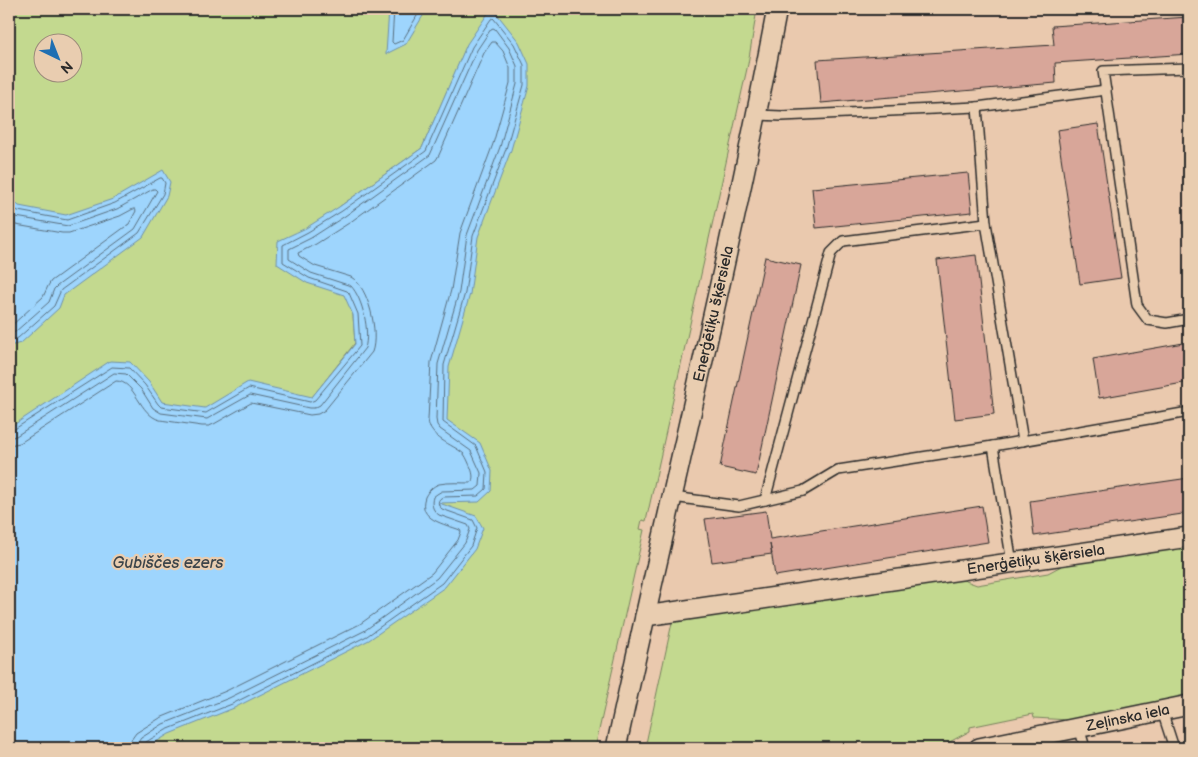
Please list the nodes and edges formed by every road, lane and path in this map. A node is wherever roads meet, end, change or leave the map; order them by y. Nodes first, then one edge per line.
1 (777, 9) edge
2 (1189, 68) edge
3 (1106, 90) junction
4 (977, 107) junction
5 (756, 115) junction
6 (986, 224) junction
7 (1189, 319) edge
8 (1189, 412) edge
9 (1023, 440) junction
10 (993, 446) junction
11 (673, 497) junction
12 (765, 500) junction
13 (1189, 537) edge
14 (1012, 563) junction
15 (644, 616) junction
16 (1189, 705) edge
17 (1162, 710) junction
18 (1079, 728) junction
19 (616, 748) edge
20 (979, 748) edge
21 (1085, 748) edge
22 (1174, 748) edge

1 - 5 street, Enerģētiķu šķērsiela
2 - 3 lane
3 - 4 lane
3 - 7 lane
4 - 5 lane
4 - 6 lane
5 - 11 street, Enerģētiķu šķērsiela
6 - 9 lane
6 - 12 lane
8 - 9 lane
9 - 10 lane
10 - 12 lane
10 - 14 lane
11 - 12 lane
11 - 15 street, Enerģētiķu šķērsiela
13 - 14 street, Enerģētiķu šķērsiela
14 - 15 street, Enerģētiķu šķērsiela
15 - 19 street, Enerģētiķu šķērsiela
16 - 17 street, Zeļinska iela
17 - 18 street, Zeļinska iela
17 - 22 lane
18 - 20 street, Zeļinska iela
18 - 21 lane

